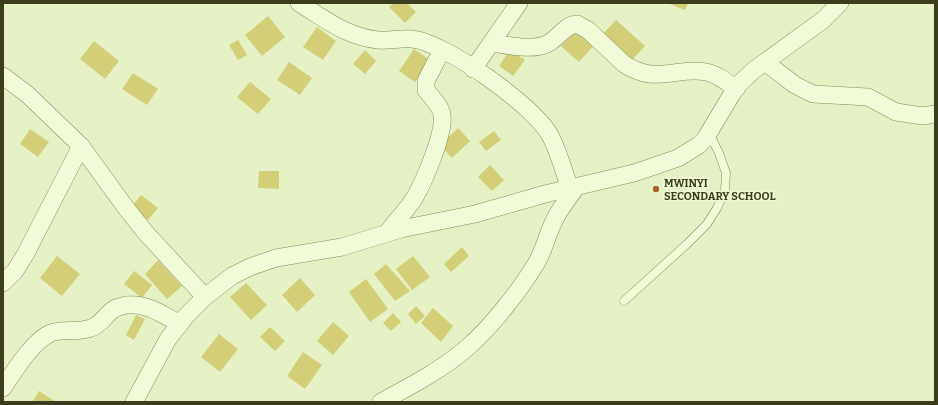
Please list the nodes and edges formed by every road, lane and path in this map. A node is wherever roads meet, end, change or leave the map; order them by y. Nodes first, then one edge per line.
1 (299, 3) edge
2 (519, 3) edge
3 (840, 3) edge
4 (492, 43) junction
5 (442, 50) junction
6 (765, 62) junction
7 (473, 69) junction
8 (3, 76) edge
9 (736, 89) junction
10 (935, 114) edge
11 (709, 133) junction
12 (81, 146) junction
13 (573, 188) junction
14 (387, 233) junction
15 (3, 283) edge
16 (204, 297) junction
17 (624, 301) dead end
18 (180, 324) junction
19 (3, 388) edge
20 (134, 402) edge
21 (382, 402) edge

1 - 5 street
2 - 4 street
3 - 6 street
4 - 7 street
4 - 9 street
5 - 7 street
5 - 14 street
6 - 9 street
6 - 10 street
7 - 13 street
8 - 12 street
9 - 11 street
11 - 13 street
11 - 17 lane
12 - 15 street
12 - 16 street
13 - 14 street
13 - 21 street
14 - 16 street
16 - 18 street
18 - 19 street
18 - 20 street

